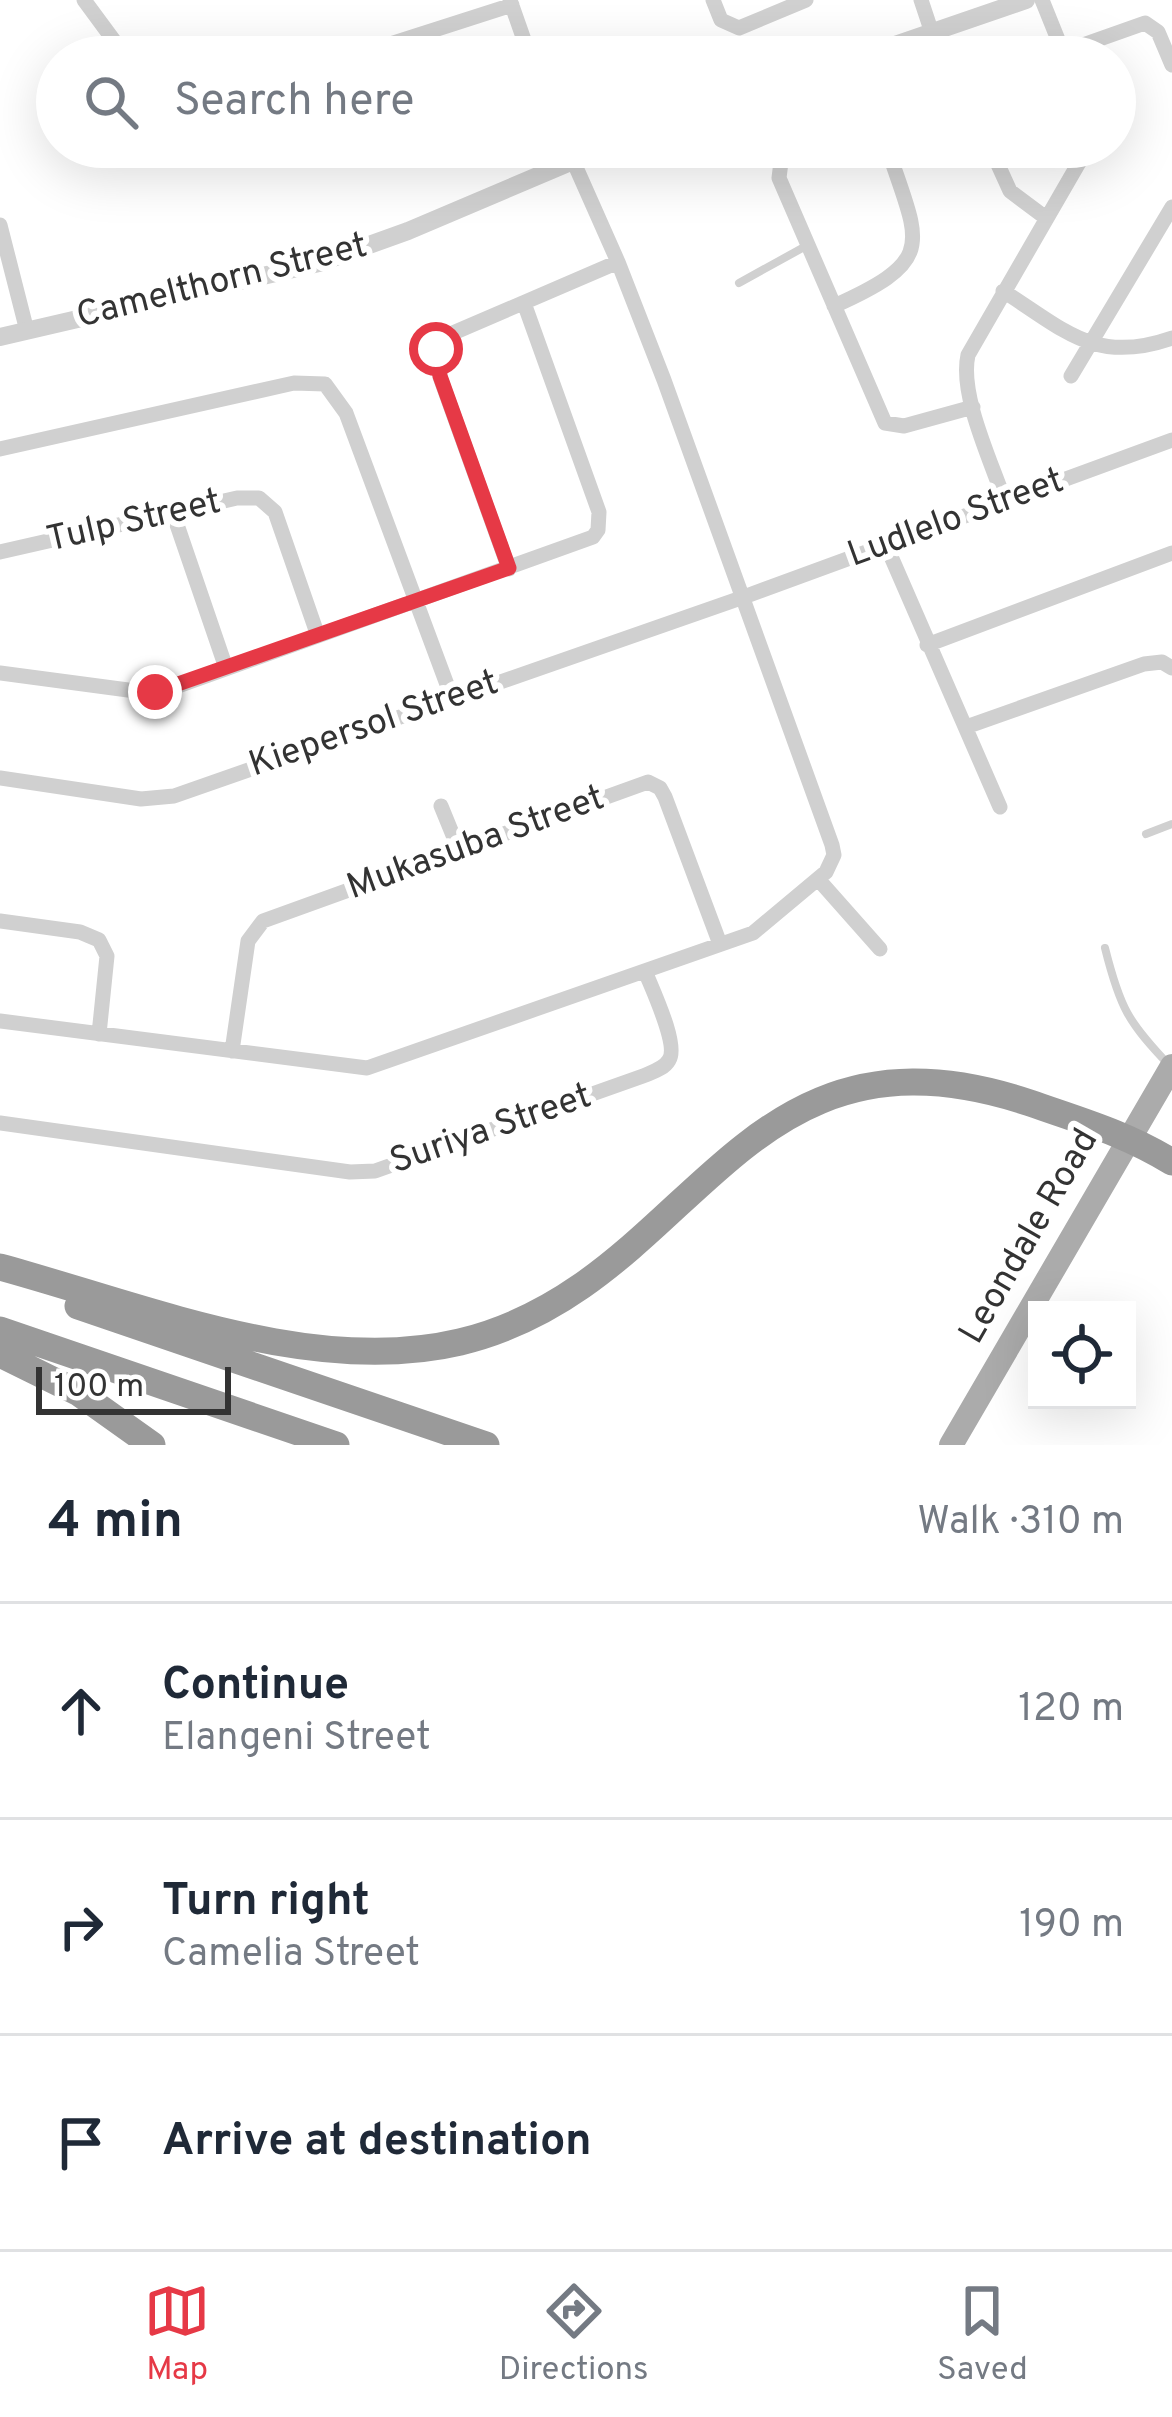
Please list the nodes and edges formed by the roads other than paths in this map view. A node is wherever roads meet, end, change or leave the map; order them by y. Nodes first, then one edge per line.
1 (84, 0) edge
2 (713, 0) edge
3 (806, 0) edge
4 (921, 0) edge
5 (1026, 0) edge
6 (1042, 0) edge
7 (511, 3) edge
8 (932, 33) junction
9 (111, 36) edge
10 (413, 36) edge
11 (523, 36) edge
12 (923, 36) edge
13 (1056, 36) edge
14 (1112, 36) edge
15 (1172, 65) edge
16 (541, 168) edge
17 (576, 168) edge
18 (779, 168) edge
19 (893, 168) edge
20 (1001, 168) edge
21 (1076, 168) edge
22 (1172, 207) edge
23 (1046, 218) junction
24 (0, 225) edge
25 (807, 245) junction
26 (618, 262) junction
27 (739, 283) dead end
28 (1003, 291) junction
29 (524, 303) junction
30 (834, 306) junction
31 (27, 331) junction
32 (0, 337) edge
33 (1172, 338) edge
34 (1088, 344) junction
35 (1070, 376) dead end
36 (973, 407) junction
37 (1172, 440) edge
38 (0, 449) edge
39 (1005, 502) junction
40 (172, 513) junction
41 (886, 545) junction
42 (0, 552) edge
43 (1172, 553) edge
44 (509, 568) junction
45 (741, 598) junction
46 (417, 602) junction
47 (318, 636) junction
48 (927, 645) junction
49 (226, 668) junction
50 (1172, 668) edge
51 (0, 673) edge
52 (452, 698) junction
53 (966, 727) junction
54 (0, 778) edge
55 (441, 806) dead end
56 (1000, 807) dead end
57 (1172, 824) edge
58 (1146, 834) dead end
59 (459, 850) junction
60 (818, 879) junction
61 (0, 921) edge
62 (720, 944) junction
63 (1105, 948) dead end
64 (880, 949) dead end
65 (645, 971) junction
66 (0, 1022) edge
67 (99, 1034) junction
68 (232, 1051) junction
69 (1172, 1066) edge
70 (0, 1123) edge
71 (1131, 1136) junction
72 (1172, 1162) edge
73 (0, 1268) edge
74 (0, 1280) edge
75 (0, 1330) edge
76 (0, 1354) edge
77 (152, 1445) edge
78 (336, 1445) edge
79 (486, 1445) edge
80 (951, 1445) edge

1 - 9 street
2 - 3 street
4 - 8 street
5 - 8 street
6 - 13 street
7 - 10 street
7 - 11 street
8 - 12 street
14 - 15 street
16 - 31 street, Camelthorn Street
17 - 26 street
18 - 25 street
19 - 30 street
20 - 23 street
21 - 23 street
22 - 34 street
23 - 28 street
24 - 31 street
25 - 27 lane
25 - 30 street
26 - 29 street
26 - 45 street
28 - 34 street
28 - 36 street
29 - 44 street
29 - 44 street
30 - 36 street
31 - 32 street, Camelthorn Street
33 - 34 street
34 - 35 street
36 - 39 street
37 - 39 street, Ludlelo Street
38 - 46 street
39 - 41 street, Ludlelo Street
40 - 42 street, Tulp Street
40 - 47 street, Tulp Street
40 - 49 street
41 - 45 street, Ludlelo Street
41 - 48 street
43 - 48 street
44 - 46 street
45 - 52 street, Kiepersol Street
45 - 60 street
46 - 47 street
46 - 52 street
47 - 49 street
48 - 53 street
49 - 51 street
50 - 53 street
52 - 54 street, Kiepersol Street
53 - 56 street
55 - 59 street
57 - 58 lane
59 - 62 street, Mukasuba Street
59 - 68 street, Mukasuba Street
60 - 62 street
60 - 64 street
61 - 67 street
62 - 65 street
63 - 69 lane
65 - 68 street
65 - 70 street, Suriya Street
66 - 67 street
67 - 68 street
69 - 71 main road, Leondale Road
71 - 72 highway
71 - 73 highway
71 - 80 main road, Leondale Road
74 - 79 highway
75 - 78 highway
76 - 77 highway

